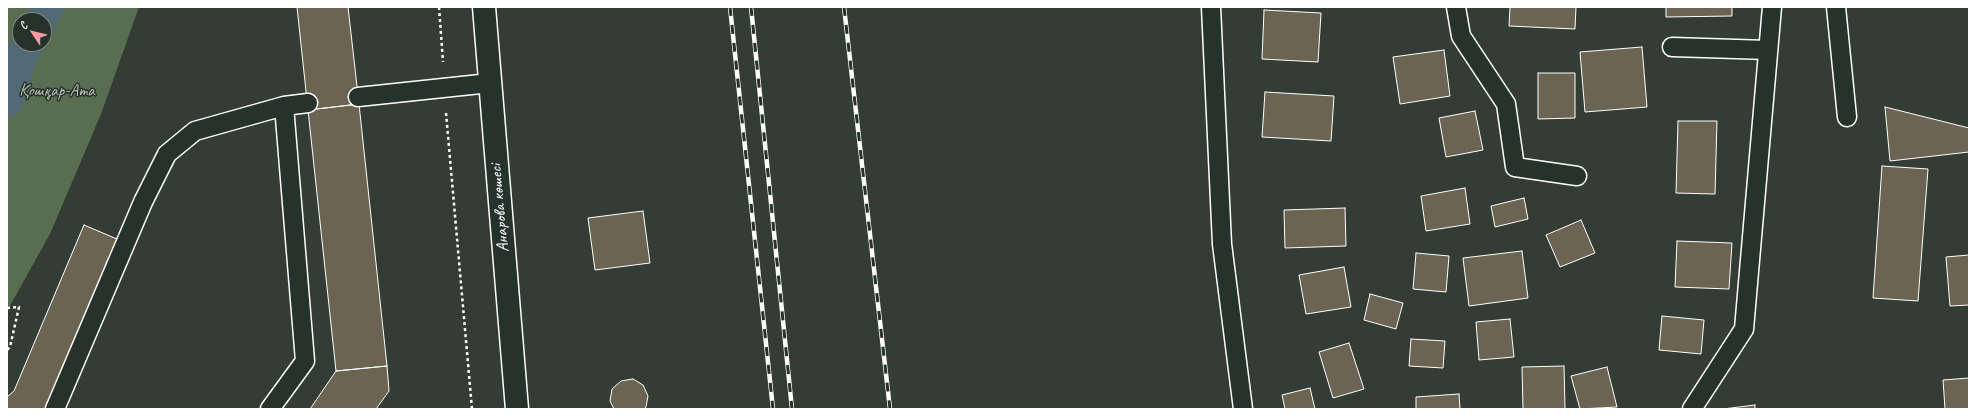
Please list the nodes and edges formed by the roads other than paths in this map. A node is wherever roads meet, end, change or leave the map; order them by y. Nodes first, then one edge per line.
1 (484, 7) edge
2 (1211, 7) edge
3 (1456, 7) edge
4 (1772, 7) edge
5 (1836, 7) edge
6 (1672, 47) dead end
7 (1768, 50) junction
8 (490, 83) junction
9 (358, 97) dead end
10 (308, 102) dead end
11 (284, 106) junction
12 (1847, 117) dead end
13 (1577, 176) dead end
14 (55, 409) edge
15 (270, 409) edge
16 (517, 409) edge
17 (1243, 409) edge
18 (1692, 409) edge

1 - 8 main road, Анарова көшесі
2 - 17 lane
3 - 13 lane
4 - 7 lane
5 - 12 lane
6 - 7 lane
7 - 18 lane
8 - 9 lane
8 - 16 main road, Анарова көшесі
10 - 11 lane
11 - 14 lane
11 - 15 lane

